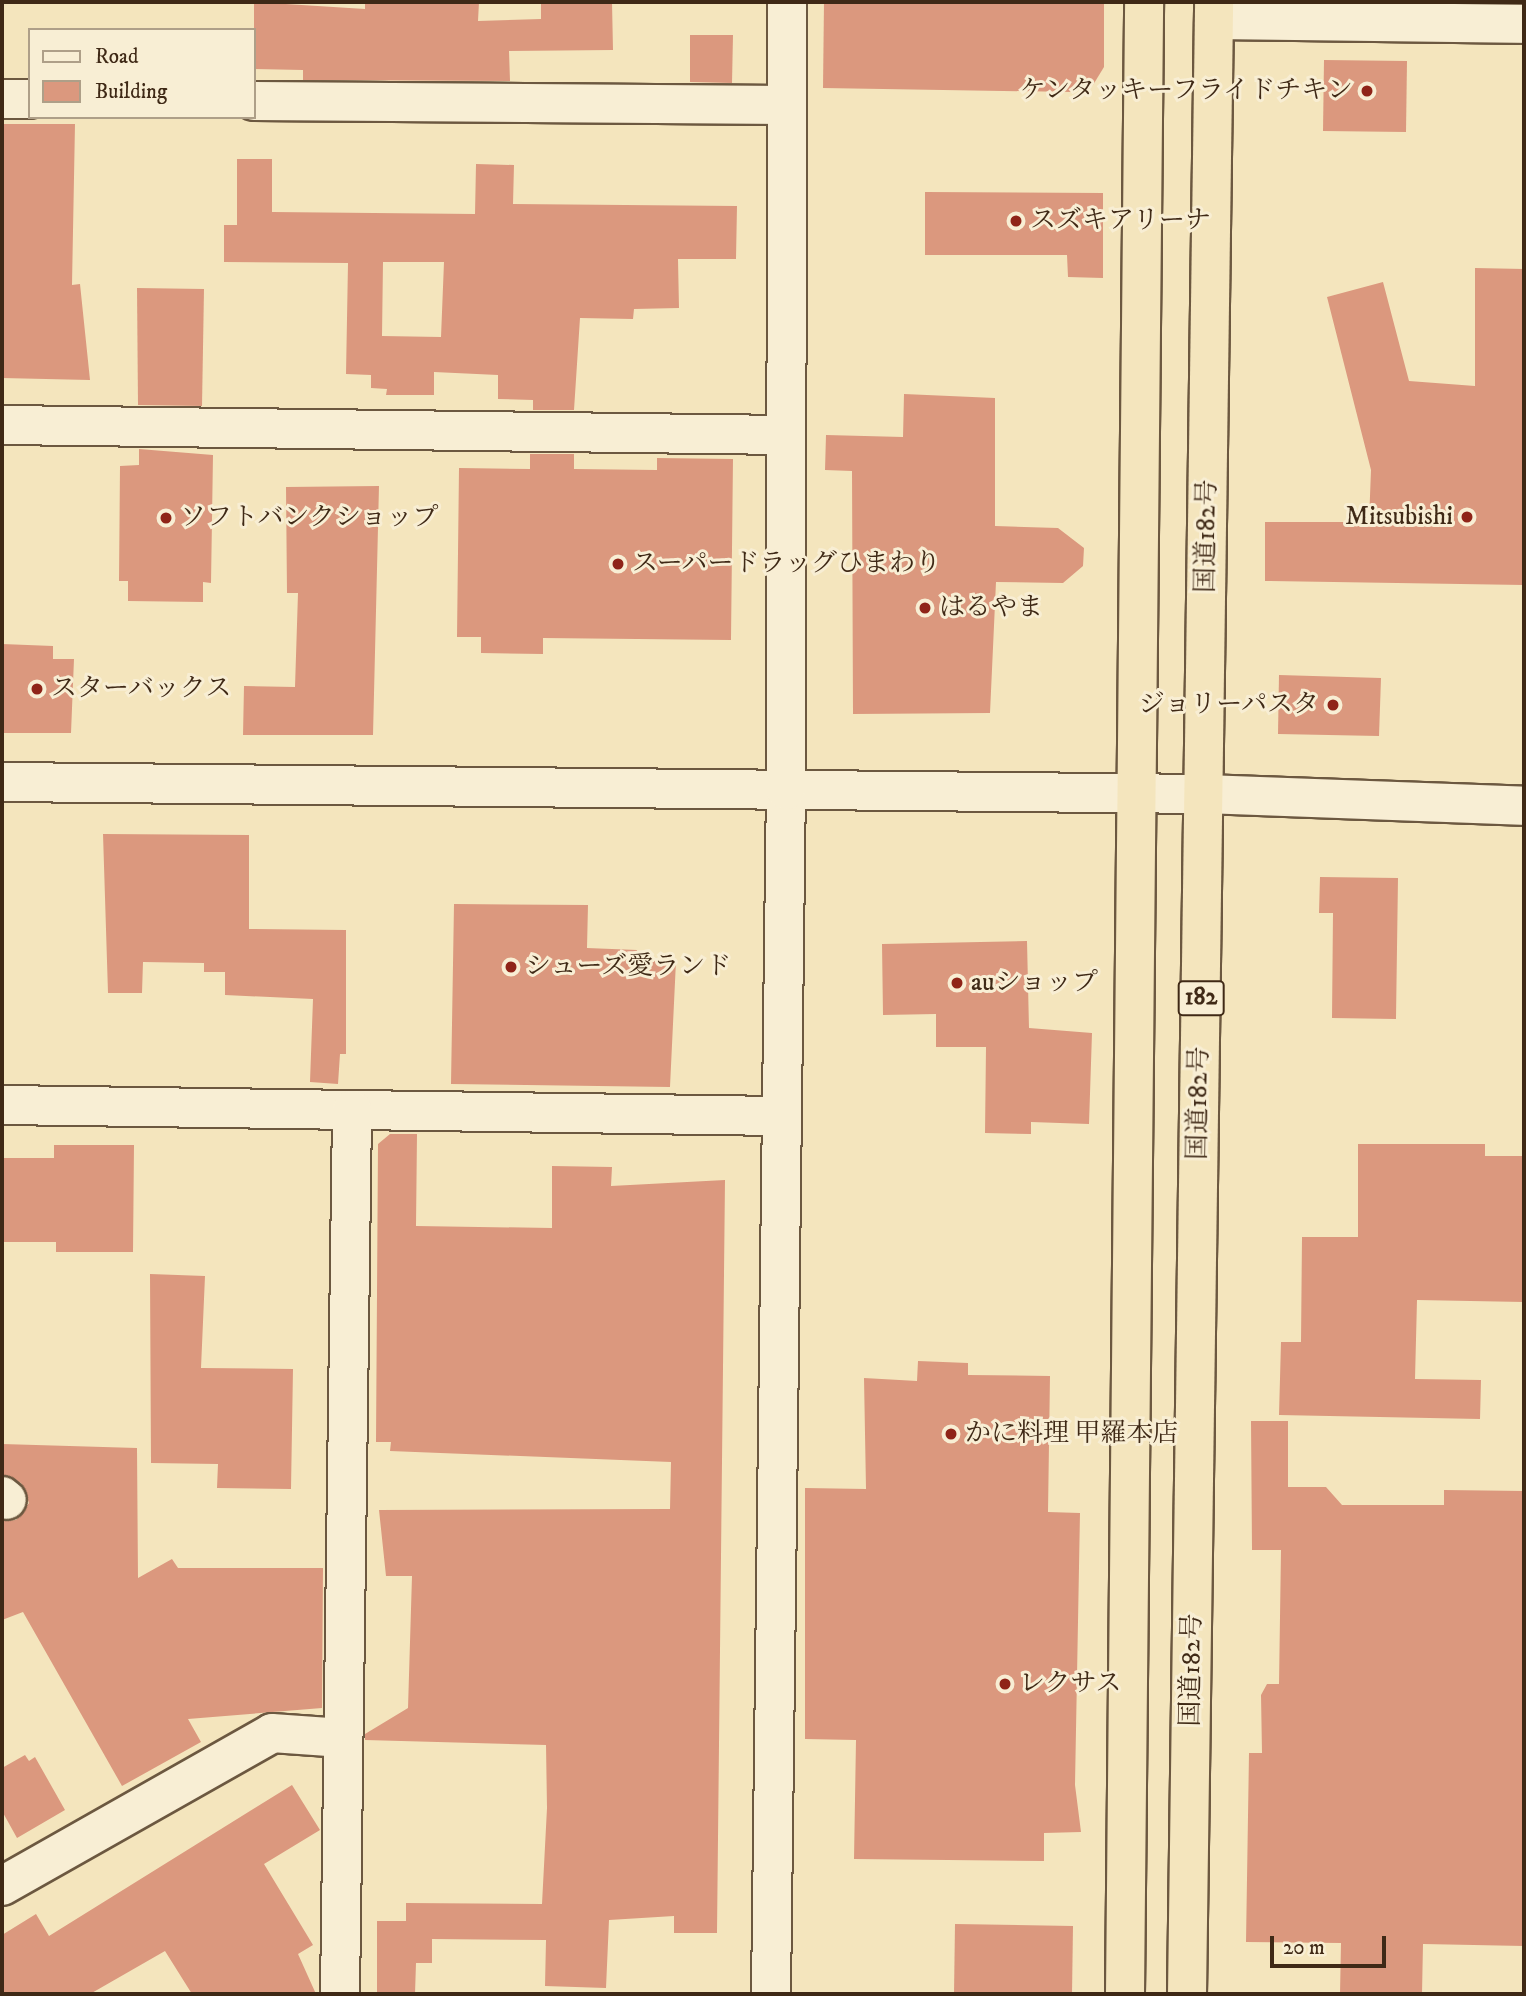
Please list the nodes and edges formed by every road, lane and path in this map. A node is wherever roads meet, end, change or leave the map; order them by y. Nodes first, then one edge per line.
1 (787, 2) edge
2 (1144, 2) edge
3 (1214, 11) edge
4 (1524, 24) edge
5 (2, 99) edge
6 (28, 99) edge
7 (256, 101) edge
8 (786, 105) junction
9 (2, 425) edge
10 (786, 435) junction
11 (2, 782) edge
12 (786, 790) junction
13 (1136, 793) junction
14 (1203, 793) junction
15 (1524, 806) edge
16 (2, 1105) edge
17 (352, 1110) junction
18 (778, 1116) junction
19 (343, 1738) junction
20 (2, 1886) edge
21 (340, 1994) edge
22 (771, 1994) edge
23 (1125, 1994) edge
24 (1187, 1994) edge

1 - 8 street
2 - 13 highway
3 - 4 street
3 - 14 highway, 国道182号 / 182
5 - 6 street
7 - 8 street
8 - 10 street
9 - 10 street
10 - 12 street
11 - 12 street
12 - 13 street
12 - 18 street
13 - 14 street
13 - 23 highway
14 - 15 street
14 - 24 highway, 国道182号 / 182
16 - 17 street
17 - 18 street
17 - 19 street
18 - 22 street
19 - 20 street
19 - 21 street

